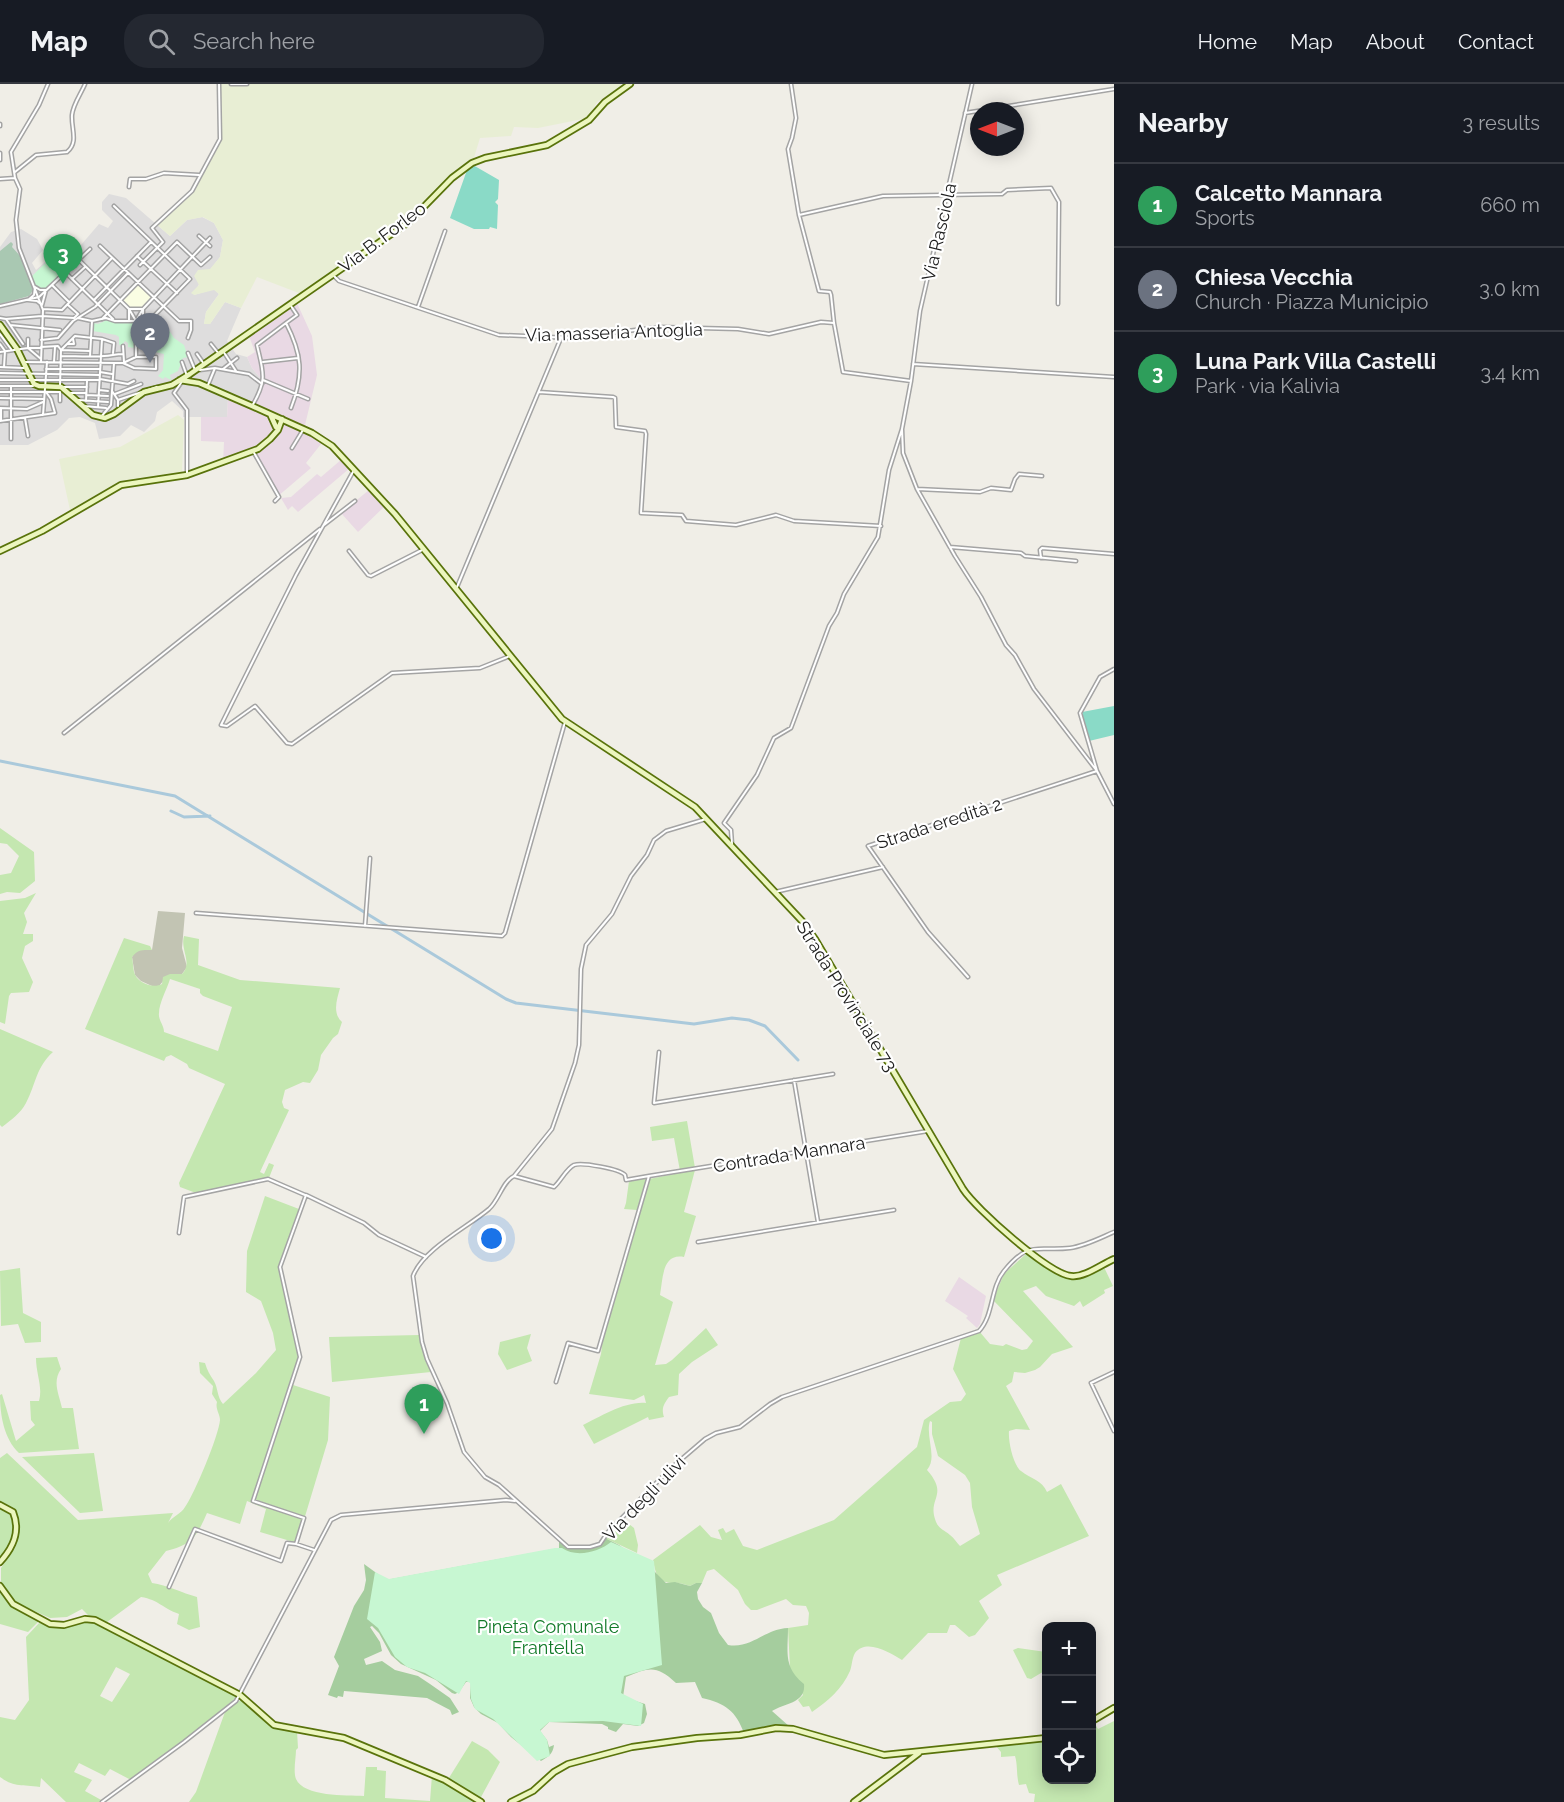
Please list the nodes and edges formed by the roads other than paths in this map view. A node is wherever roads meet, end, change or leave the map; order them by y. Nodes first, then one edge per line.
1 (48, 84) edge
2 (85, 84) edge
3 (219, 84) edge
4 (231, 84) edge
5 (247, 84) edge
6 (630, 84) edge
7 (791, 84) edge
8 (972, 84) edge
9 (1114, 88) edge
10 (965, 113) junction
11 (0, 153) edge
12 (0, 160) edge
13 (15, 172) junction
14 (200, 175) junction
15 (15, 178) junction
16 (0, 179) edge
17 (129, 187) dead end
18 (947, 194) junction
19 (114, 206) dead end
20 (799, 215) junction
21 (445, 231) dead end
22 (199, 236) dead end
23 (210, 238) dead end
24 (151, 242) junction
25 (206, 242) junction
26 (100, 246) dead end
27 (210, 246) dead end
28 (157, 248) junction
29 (90, 249) dead end
30 (164, 255) junction
31 (137, 256) junction
32 (192, 256) junction
33 (210, 257) dead end
34 (112, 258) junction
35 (79, 260) junction
36 (144, 262) junction
37 (140, 265) dead end
38 (86, 267) junction
39 (124, 269) junction
40 (151, 269) junction
41 (180, 270) junction
42 (66, 273) junction
43 (128, 273) junction
44 (333, 275) junction
45 (95, 276) junction
46 (72, 279) junction
47 (138, 282) junction
48 (166, 284) junction
49 (52, 285) junction
50 (35, 287) junction
51 (107, 287) junction
52 (82, 289) junction
53 (46, 290) junction
54 (111, 291) junction
55 (177, 293) junction
56 (39, 297) junction
57 (154, 297) junction
58 (28, 300) junction
59 (94, 300) junction
60 (120, 300) junction
61 (68, 304) junction
62 (98, 304) junction
63 (1058, 304) dead end
64 (290, 305) junction
65 (0, 306) edge
66 (42, 307) junction
67 (164, 307) junction
68 (418, 307) junction
69 (129, 309) junction
70 (143, 309) junction
71 (107, 314) junction
72 (42, 316) junction
73 (0, 318) edge
74 (78, 318) junction
75 (6, 319) junction
76 (102, 319) junction
77 (115, 321) junction
78 (129, 321) junction
79 (143, 321) junction
80 (92, 322) junction
81 (136, 322) junction
82 (286, 323) junction
83 (834, 323) junction
84 (0, 325) edge
85 (10, 325) junction
86 (42, 328) junction
87 (60, 330) dead end
88 (0, 334) edge
89 (91, 337) junction
90 (188, 338) dead end
91 (561, 338) junction
92 (28, 339) dead end
93 (102, 339) junction
94 (41, 340) junction
95 (0, 344) edge
96 (24, 344) dead end
97 (211, 345) dead end
98 (55, 346) junction
99 (123, 346) dead end
100 (41, 347) junction
101 (28, 348) junction
102 (14, 349) junction
103 (61, 350) junction
104 (5, 351) junction
105 (90, 351) junction
106 (0, 352) edge
107 (113, 353) junction
108 (188, 353) dead end
109 (221, 353) junction
110 (121, 354) junction
111 (197, 354) dead end
112 (61, 356) junction
113 (90, 356) junction
114 (100, 357) junction
115 (136, 357) junction
116 (299, 357) junction
117 (237, 358) dead end
118 (41, 361) junction
119 (47, 362) junction
120 (54, 362) junction
121 (61, 362) junction
122 (124, 362) junction
123 (182, 362) dead end
124 (262, 362) junction
125 (100, 363) junction
126 (114, 363) junction
127 (119, 363) junction
128 (231, 363) junction
129 (204, 364) junction
130 (913, 364) junction
131 (24, 366) junction
132 (0, 367) edge
133 (4, 367) junction
134 (215, 368) junction
135 (46, 369) junction
136 (61, 369) junction
137 (197, 369) junction
138 (222, 369) junction
139 (236, 371) junction
140 (100, 372) junction
141 (0, 373) edge
142 (29, 374) junction
143 (46, 374) junction
144 (60, 374) junction
145 (113, 374) junction
146 (1114, 377) edge
147 (188, 378) junction
148 (0, 380) edge
149 (32, 380) junction
150 (60, 380) junction
151 (100, 380) junction
152 (112, 380) junction
153 (87, 381) junction
154 (134, 381) dead end
155 (910, 381) junction
156 (262, 382) junction
157 (43, 384) junction
158 (141, 384) dead end
159 (0, 386) edge
160 (11, 386) junction
161 (207, 386) junction
162 (87, 387) junction
163 (60, 388) junction
164 (99, 390) junction
165 (0, 392) edge
166 (11, 392) junction
167 (45, 392) junction
168 (538, 392) junction
169 (70, 393) junction
170 (86, 394) junction
171 (111, 394) junction
172 (296, 394) junction
173 (99, 395) junction
174 (0, 398) edge
175 (11, 398) junction
176 (308, 399) dead end
177 (44, 400) junction
178 (118, 400) junction
179 (60, 401) dead end
180 (99, 401) junction
181 (108, 402) dead end
182 (85, 404) junction
183 (118, 406) dead end
184 (252, 406) junction
185 (98, 407) junction
186 (1, 408) edge
187 (11, 408) junction
188 (106, 408) dead end
189 (291, 408) dead end
190 (27, 409) junction
191 (269, 414) junction
192 (43, 415) junction
193 (25, 417) junction
194 (31, 417) junction
195 (101, 417) junction
196 (282, 419) junction
197 (11, 420) junction
198 (1, 421) edge
199 (292, 425) junction
200 (303, 429) junction
201 (902, 429) junction
202 (276, 430) junction
203 (28, 436) dead end
204 (11, 439) dead end
205 (292, 448) dead end
206 (253, 451) junction
207 (354, 470) junction
208 (187, 475) junction
209 (1042, 476) dead end
210 (917, 489) junction
211 (275, 501) dead end
212 (355, 501) dead end
213 (881, 526) junction
214 (321, 527) junction
215 (950, 547) junction
216 (424, 549) junction
217 (0, 551) edge
218 (349, 551) dead end
219 (1114, 554) edge
220 (1041, 558) junction
221 (1076, 561) dead end
222 (456, 588) junction
223 (510, 656) junction
224 (1114, 669) edge
225 (565, 722) junction
226 (64, 734) dead end
227 (1096, 771) junction
228 (1114, 804) edge
229 (706, 819) junction
230 (732, 846) junction
231 (370, 858) dead end
232 (883, 867) junction
233 (775, 892) junction
234 (196, 913) dead end
235 (365, 926) junction
236 (968, 977) dead end
237 (659, 1052) dead end
238 (833, 1074) dead end
239 (794, 1080) junction
240 (928, 1131) junction
241 (807, 1151) junction
242 (514, 1176) junction
243 (649, 1176) junction
244 (306, 1195) junction
245 (894, 1210) dead end
246 (818, 1222) junction
247 (1114, 1232) edge
248 (179, 1233) dead end
249 (698, 1242) dead end
250 (1027, 1250) junction
251 (427, 1257) junction
252 (1114, 1259) edge
253 (1114, 1372) edge
254 (556, 1382) dead end
255 (1114, 1431) edge
256 (518, 1503) junction
257 (0, 1505) edge
258 (296, 1544) junction
259 (314, 1550) junction
260 (0, 1562) edge
261 (0, 1586) edge
262 (169, 1587) dead end
263 (240, 1695) junction
264 (1114, 1708) edge
265 (1096, 1719) edge
266 (1042, 1739) edge
267 (920, 1752) junction
268 (102, 1802) edge
269 (481, 1802) edge
270 (511, 1802) edge
271 (854, 1802) edge

1 - 13 street
2 - 13 street
3 - 14 street
4 - 5 street
6 - 44 main road, Via B. Forleo
7 - 20 street
8 - 10 street, Via Rasciola
9 - 10 street
10 - 18 street, Via Rasciola
11 - 12 street
13 - 15 street
14 - 17 street
14 - 28 street
15 - 16 street
15 - 50 street
18 - 20 street
18 - 63 street
18 - 130 street, Via Rasciola
19 - 24 street
20 - 83 street
21 - 68 street
22 - 25 street
23 - 25 street
24 - 28 street
24 - 31 street
25 - 27 street
25 - 32 street
26 - 34 street
28 - 30 street
28 - 36 street
29 - 35 street
30 - 32 street
30 - 40 street
30 - 41 street
31 - 36 street
31 - 39 street
32 - 33 street
32 - 41 street
34 - 39 street
34 - 45 street
35 - 38 street
35 - 42 street
36 - 37 street
36 - 40 street
38 - 45 street
38 - 46 street
39 - 43 street
39 - 51 street
40 - 47 street
40 - 48 street
41 - 48 street
41 - 55 street
42 - 46 street
42 - 49 street
43 - 47 street
43 - 54 street
44 - 64 main road, Via B. Forleo
44 - 68 street, Via masseria Antoglia
45 - 51 street
45 - 52 street
46 - 52 street
47 - 57 street
47 - 60 street
48 - 55 street
48 - 57 street
49 - 53 street
49 - 61 street
50 - 53 street
50 - 56 street
50 - 58 street
51 - 54 street
51 - 59 street
52 - 59 street
52 - 61 street
53 - 56 street
53 - 66 street
54 - 60 street
54 - 62 street
55 - 67 street
56 - 58 street
56 - 66 street
57 - 67 street
57 - 70 street
58 - 65 street
58 - 66 street
59 - 62 street
60 - 69 street
60 - 71 street
61 - 66 street
61 - 72 street
62 - 71 street
62 - 74 street
64 - 82 street
64 - 109 main road, Via B. Forleo
66 - 72 street
67 - 79 street
67 - 90 street
68 - 91 street, Via masseria Antoglia
69 - 70 street
69 - 78 street
69 - 81 street
70 - 79 street
70 - 81 street
71 - 76 street
71 - 77 street
72 - 75 street
72 - 86 street
73 - 75 street
74 - 80 street
74 - 94 street
75 - 85 street
76 - 77 street
76 - 80 street
77 - 78 street
78 - 81 street
79 - 81 street
80 - 89 street
81 - 115 street
82 - 116 street
82 - 124 street
83 - 91 street, Via masseria Antoglia
83 - 155 street
84 - 102 main road
85 - 86 street
85 - 96 street
86 - 87 street
86 - 94 street
88 - 102 street
89 - 93 street
89 - 103 street
89 - 105 street
91 - 168 street
92 - 101 street
93 - 107 street
93 - 114 street
94 - 100 street
95 - 104 street
97 - 109 street
98 - 100 street
98 - 103 street
98 - 120 street
99 - 110 street
100 - 101 street
100 - 118 street
101 - 102 street
101 - 118 street
102 - 104 street
102 - 131 main road
103 - 105 street
103 - 112 street
104 - 106 street
104 - 133 street
105 - 113 street
107 - 110 street
107 - 114 street
108 - 137 street
109 - 128 street
109 - 129 main road, Via B. Forleo
110 - 122 street
110 - 127 street
111 - 129 street
112 - 113 street
112 - 121 street
113 - 114 street
114 - 125 street
115 - 122 street
115 - 122 street
116 - 124 street
116 - 172 street
117 - 128 street
118 - 119 street
118 - 131 street
119 - 120 street
119 - 135 street
120 - 121 street
121 - 125 street
121 - 136 street
122 - 127 street
123 - 147 street
124 - 156 street
125 - 126 street
125 - 140 street
126 - 127 street
126 - 145 street
128 - 138 street
128 - 139 street
129 - 137 main road, Via B. Forleo
130 - 146 street
130 - 155 street, Via Rasciola
131 - 133 street
131 - 142 main road
132 - 133 street
134 - 137 street
134 - 138 street
134 - 161 street
135 - 136 street
135 - 143 street
136 - 140 street
136 - 144 street
137 - 147 main road
138 - 139 street
139 - 156 street
140 - 144 street
140 - 145 street
140 - 151 street
141 - 142 street
142 - 143 street
142 - 149 main road
143 - 144 street
143 - 157 street
144 - 150 street
145 - 152 street
147 - 161 main road, Strada Provinciale 73
147 - 178 street
147 - 195 main road
147 - 208 street
148 - 149 street
149 - 157 street
149 - 157 main road
150 - 153 street
150 - 157 street
150 - 163 street
151 - 152 street
151 - 153 street
151 - 164 street
152 - 154 street
152 - 171 street
153 - 162 street
155 - 201 street, Via Rasciola
156 - 172 street
156 - 184 street
157 - 160 street
157 - 163 main road
157 - 167 street
158 - 171 street
159 - 160 street
160 - 166 street
161 - 184 main road, Strada Provinciale 73
162 - 163 street
162 - 170 street
163 - 167 street
163 - 169 main road
163 - 179 street
164 - 171 street
164 - 173 street
165 - 166 street
166 - 167 street
166 - 175 street
167 - 177 street
167 - 192 street
168 - 213 street
168 - 222 street
169 - 170 street
169 - 182 main road
170 - 173 street
170 - 182 street
171 - 173 street
171 - 178 street
171 - 195 street
172 - 176 street
172 - 189 street
173 - 180 street
174 - 175 street
175 - 177 street
175 - 187 street
177 - 190 street
177 - 192 street
178 - 183 street
180 - 181 street
180 - 182 street
180 - 185 street
182 - 185 street
182 - 195 main road
184 - 191 main road, Strada Provinciale 73
185 - 188 street
186 - 187 street
186 - 198 street
187 - 190 street
187 - 197 street
190 - 194 street
191 - 196 main road, Strada Provinciale 73
191 - 202 main road
192 - 194 street
193 - 194 street
193 - 197 street
193 - 203 street
196 - 199 main road, Strada Provinciale 73
196 - 202 main road
197 - 198 street
197 - 204 street
199 - 200 main road, Strada Provinciale 73
199 - 202 main road
200 - 205 street
200 - 207 main road, Strada Provinciale 73
201 - 210 street
201 - 213 street
202 - 206 main road
206 - 208 main road
206 - 211 street
207 - 214 street
207 - 216 main road, Strada Provinciale 73
208 - 217 main road
209 - 210 street
210 - 215 street
212 - 214 street
213 - 230 street
214 - 223 street
214 - 226 street
215 - 220 street
215 - 227 street
216 - 218 street
216 - 222 main road, Strada Provinciale 73
219 - 220 street
220 - 221 street
222 - 223 main road, Strada Provinciale 73
223 - 225 main road, Strada Provinciale 73
224 - 227 street
225 - 229 main road, Strada Provinciale 73
225 - 235 street
227 - 228 street
227 - 232 street, Strada eredità 2
229 - 230 main road, Strada Provinciale 73
229 - 242 street
230 - 233 main road, Strada Provinciale 73
231 - 235 street
232 - 233 street
232 - 236 street, Strada eredità 2
233 - 240 main road, Strada Provinciale 73
234 - 235 street
237 - 239 street
238 - 239 street
239 - 241 street
240 - 241 street, Contrada Mannara
240 - 250 main road, Strada Provinciale 73
241 - 243 street, Contrada Mannara
241 - 246 street
242 - 243 street, Contrada Mannara
242 - 251 street
243 - 254 street
244 - 248 street
244 - 251 street
244 - 258 street
245 - 246 street
246 - 249 street
247 - 250 street
250 - 252 main road, Strada Provinciale 73
250 - 256 street, Via degli ulivi
251 - 256 street
253 - 255 street
256 - 259 street
257 - 260 main road
258 - 259 street
258 - 262 street
259 - 263 street
261 - 263 main road
263 - 268 street
263 - 269 main road
264 - 265 main road
266 - 267 main road
267 - 270 main road
267 - 271 main road

